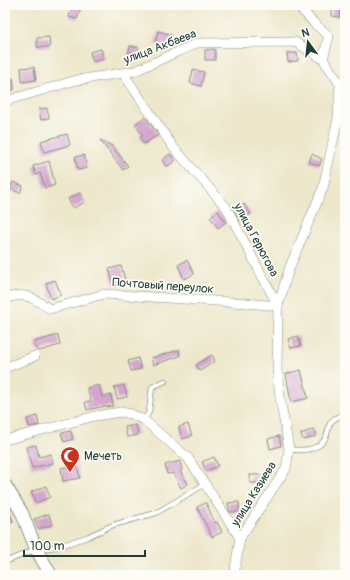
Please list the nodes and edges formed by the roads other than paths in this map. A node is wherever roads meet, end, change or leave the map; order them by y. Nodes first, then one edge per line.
1 (297, 5) edge
2 (323, 60) junction
3 (123, 73) junction
4 (342, 84) edge
5 (5, 101) edge
6 (5, 299) edge
7 (278, 306) junction
8 (35, 356) dead end
9 (5, 368) edge
10 (165, 381) dead end
11 (345, 415) edge
12 (144, 420) junction
13 (5, 440) edge
14 (290, 449) junction
15 (5, 484) edge
16 (205, 484) junction
17 (240, 538) junction
18 (36, 549) junction
19 (5, 562) edge
20 (51, 575) edge
21 (234, 575) edge

1 - 2 street
2 - 3 street, улица Акбаева
2 - 4 street, улица Акбаева
3 - 5 street, улица Акбаева
3 - 7 street, улица Герюгова
4 - 7 street, улица Акбаева
6 - 7 street, Почтовый переулок
7 - 14 street, улица Герюгова
8 - 9 street
10 - 12 lane
11 - 14 lane
12 - 13 street
12 - 16 street
14 - 17 street, улица Казиева
15 - 18 street
16 - 17 street
16 - 18 lane
17 - 21 street, улица Казиева
18 - 19 lane
18 - 20 street

